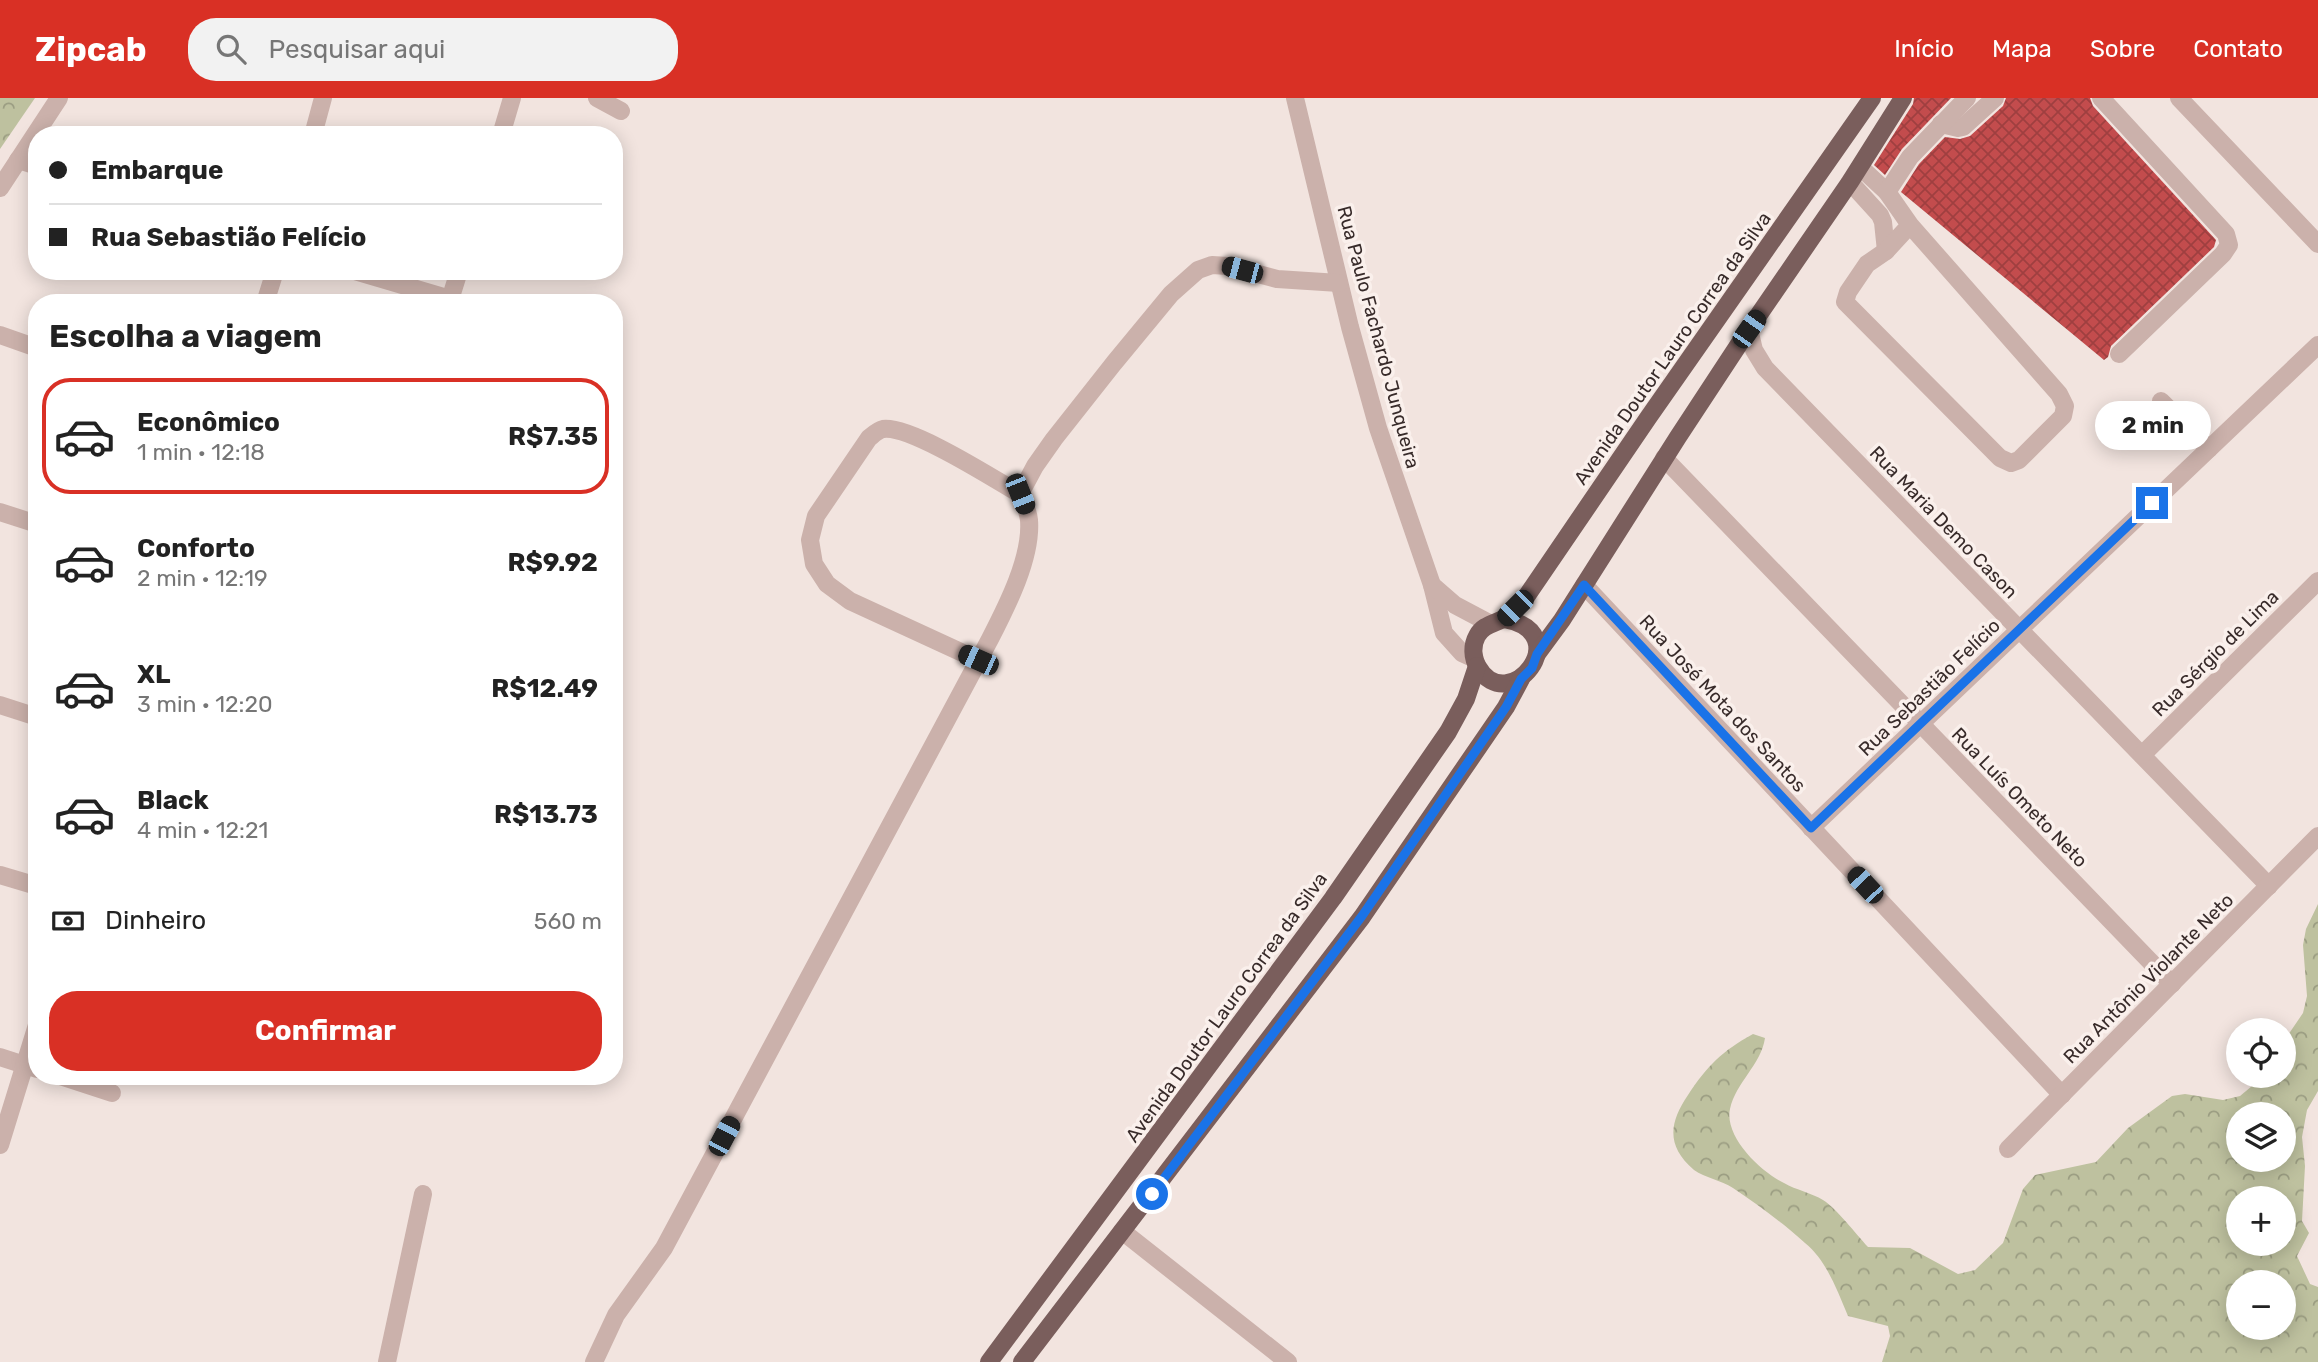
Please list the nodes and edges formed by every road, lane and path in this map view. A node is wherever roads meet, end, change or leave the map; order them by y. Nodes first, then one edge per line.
1 (59, 98) edge
2 (323, 98) edge
3 (512, 98) edge
4 (597, 98) edge
5 (1295, 98) edge
6 (1872, 98) edge
7 (1903, 98) edge
8 (1967, 98) edge
9 (1995, 98) edge
10 (2101, 98) edge
11 (2179, 98) edge
12 (621, 111) dead end
13 (1941, 124) junction
14 (40, 126) edge
15 (315, 126) edge
16 (504, 126) edge
17 (28, 145) edge
18 (18, 160) junction
19 (28, 163) edge
20 (1855, 174) junction
21 (0, 188) edge
22 (1886, 192) junction
23 (1910, 225) junction
24 (2318, 244) edge
25 (1886, 251) junction
26 (384, 280) edge
27 (1339, 283) junction
28 (428, 294) edge
29 (1749, 329) junction
30 (0, 335) edge
31 (28, 345) edge
32 (2318, 345) edge
33 (2119, 355) dead end
34 (2161, 401) dead end
35 (2209, 449) junction
36 (1664, 458) junction
37 (1020, 494) junction
38 (0, 512) edge
39 (28, 521) edge
40 (2318, 581) edge
41 (1432, 585) junction
42 (1584, 585) junction
43 (1496, 621) junction
44 (2020, 629) junction
45 (1537, 654) junction
46 (978, 660) junction
47 (1476, 662) junction
48 (1521, 679) junction
49 (0, 705) edge
50 (28, 714) edge
51 (1920, 724) junction
52 (2142, 755) junction
53 (1811, 828) junction
54 (2318, 836) edge
55 (0, 876) edge
56 (28, 884) edge
57 (2269, 886) junction
58 (2172, 984) junction
59 (0, 1057) edge
60 (28, 1066) edge
61 (28, 1075) edge
62 (88, 1085) edge
63 (112, 1093) dead end
64 (2062, 1095) junction
65 (0, 1145) edge
66 (2008, 1149) dead end
67 (423, 1194) dead end
68 (1122, 1231) junction
69 (387, 1362) edge
70 (594, 1362) edge
71 (989, 1362) edge
72 (1022, 1362) edge
73 (1288, 1362) edge

1 - 14 street
2 - 15 street
3 - 16 street
4 - 12 street
5 - 27 street, Rua Paulo Fachardo Junqueira
6 - 43 main road, Avenida Doutor Lauro Correa da Silva
7 - 20 main road
8 - 13 street
9 - 13 street
10 - 33 street
11 - 24 street
13 - 22 street
17 - 18 street
18 - 19 street
18 - 21 street
20 - 22 street
20 - 25 street
20 - 29 main road
22 - 23 street
23 - 25 street
23 - 25 street
26 - 28 street
27 - 37 street
27 - 41 street, Rua Paulo Fachardo Junqueira
29 - 36 main road
29 - 44 street, Rua Maria Demo Cason
30 - 31 street
32 - 35 street, Rua Sebastião Felício
34 - 35 street
35 - 44 street, Rua Sebastião Felício
36 - 42 main road
36 - 51 street, Rua Luís Ometo Neto
37 - 46 street
37 - 46 street
38 - 39 street
40 - 52 street, Rua Sérgio de Lima
41 - 43 street
41 - 47 street, Rua Paulo Fachardo Junqueira
42 - 45 main road
42 - 53 street, Rua José Mota dos Santos
43 - 45 main road
43 - 47 main road
44 - 51 street, Rua Sebastião Felício
44 - 52 street, Rua Maria Demo Cason
45 - 48 main road
46 - 70 street
47 - 48 main road
47 - 71 main road, Avenida Doutor Lauro Correa da Silva
48 - 68 main road
49 - 50 street
51 - 53 street, Rua Sebastião Felício
51 - 58 street, Rua Luís Ometo Neto
52 - 57 street, Rua Maria Demo Cason
53 - 64 street, Rua José Mota dos Santos
54 - 57 street, Rua Antônio Violante Neto
55 - 56 street
57 - 58 street, Rua Antônio Violante Neto
58 - 64 street, Rua Antônio Violante Neto
59 - 60 street
61 - 65 street
62 - 63 street
64 - 66 street, Rua Antônio Violante Neto
67 - 69 street
68 - 72 main road
68 - 73 street

